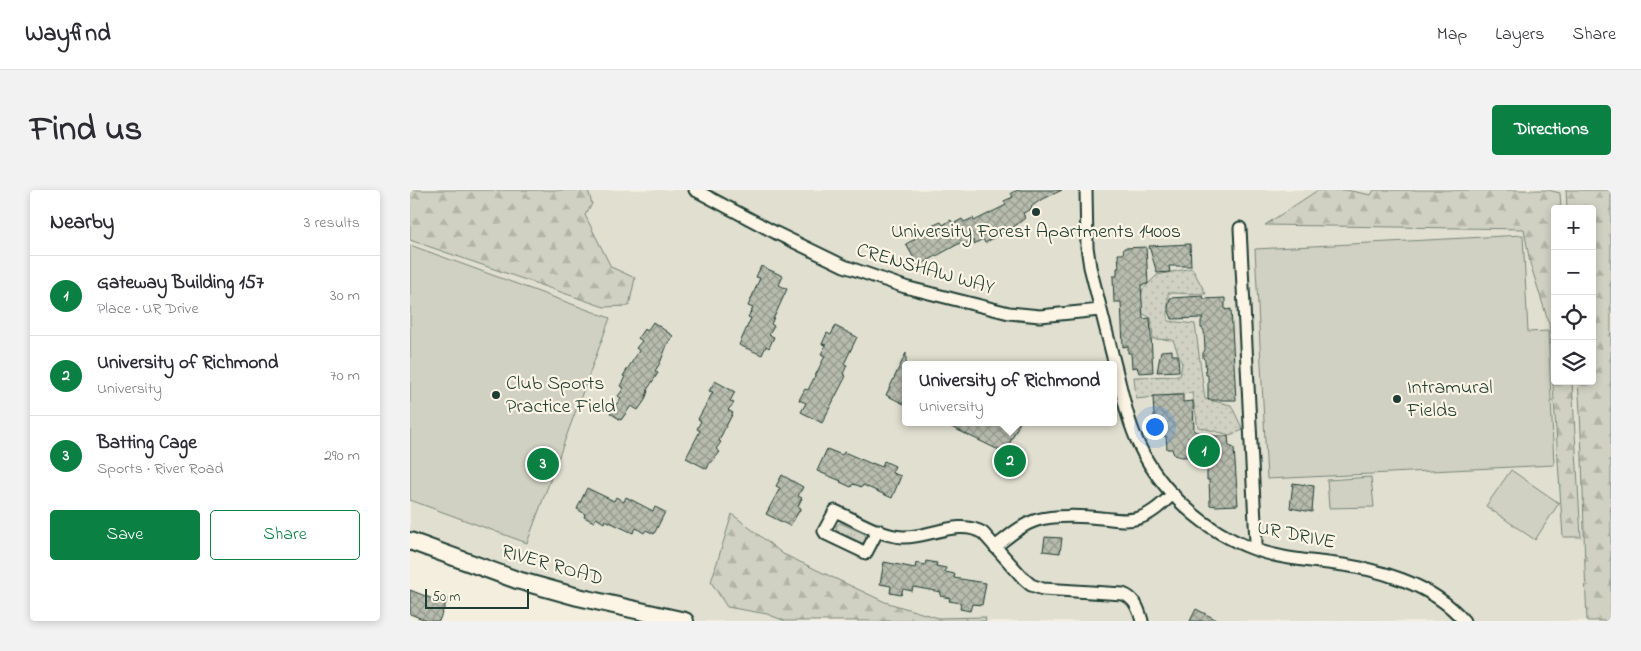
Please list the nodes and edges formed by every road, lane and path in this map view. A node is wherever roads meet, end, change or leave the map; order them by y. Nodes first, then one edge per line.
1 (695, 190) edge
2 (1086, 190) edge
3 (1240, 228) dead end
4 (1100, 310) junction
5 (1114, 361) edge
6 (1117, 372) edge
7 (1173, 494) junction
8 (878, 530) junction
9 (410, 541) edge
10 (1256, 542) dead end
11 (996, 547) junction
12 (674, 620) edge
13 (1142, 621) edge
14 (1464, 621) edge

1 - 4 street, CRENSHAW WAY
2 - 4 street, UR DRIVE
3 - 10 street
4 - 5 street, UR DRIVE
6 - 7 street, UR DRIVE
7 - 11 street
7 - 14 street, UR DRIVE
8 - 8 street
8 - 11 street
9 - 12 main road, RIVER ROAD
11 - 13 street

